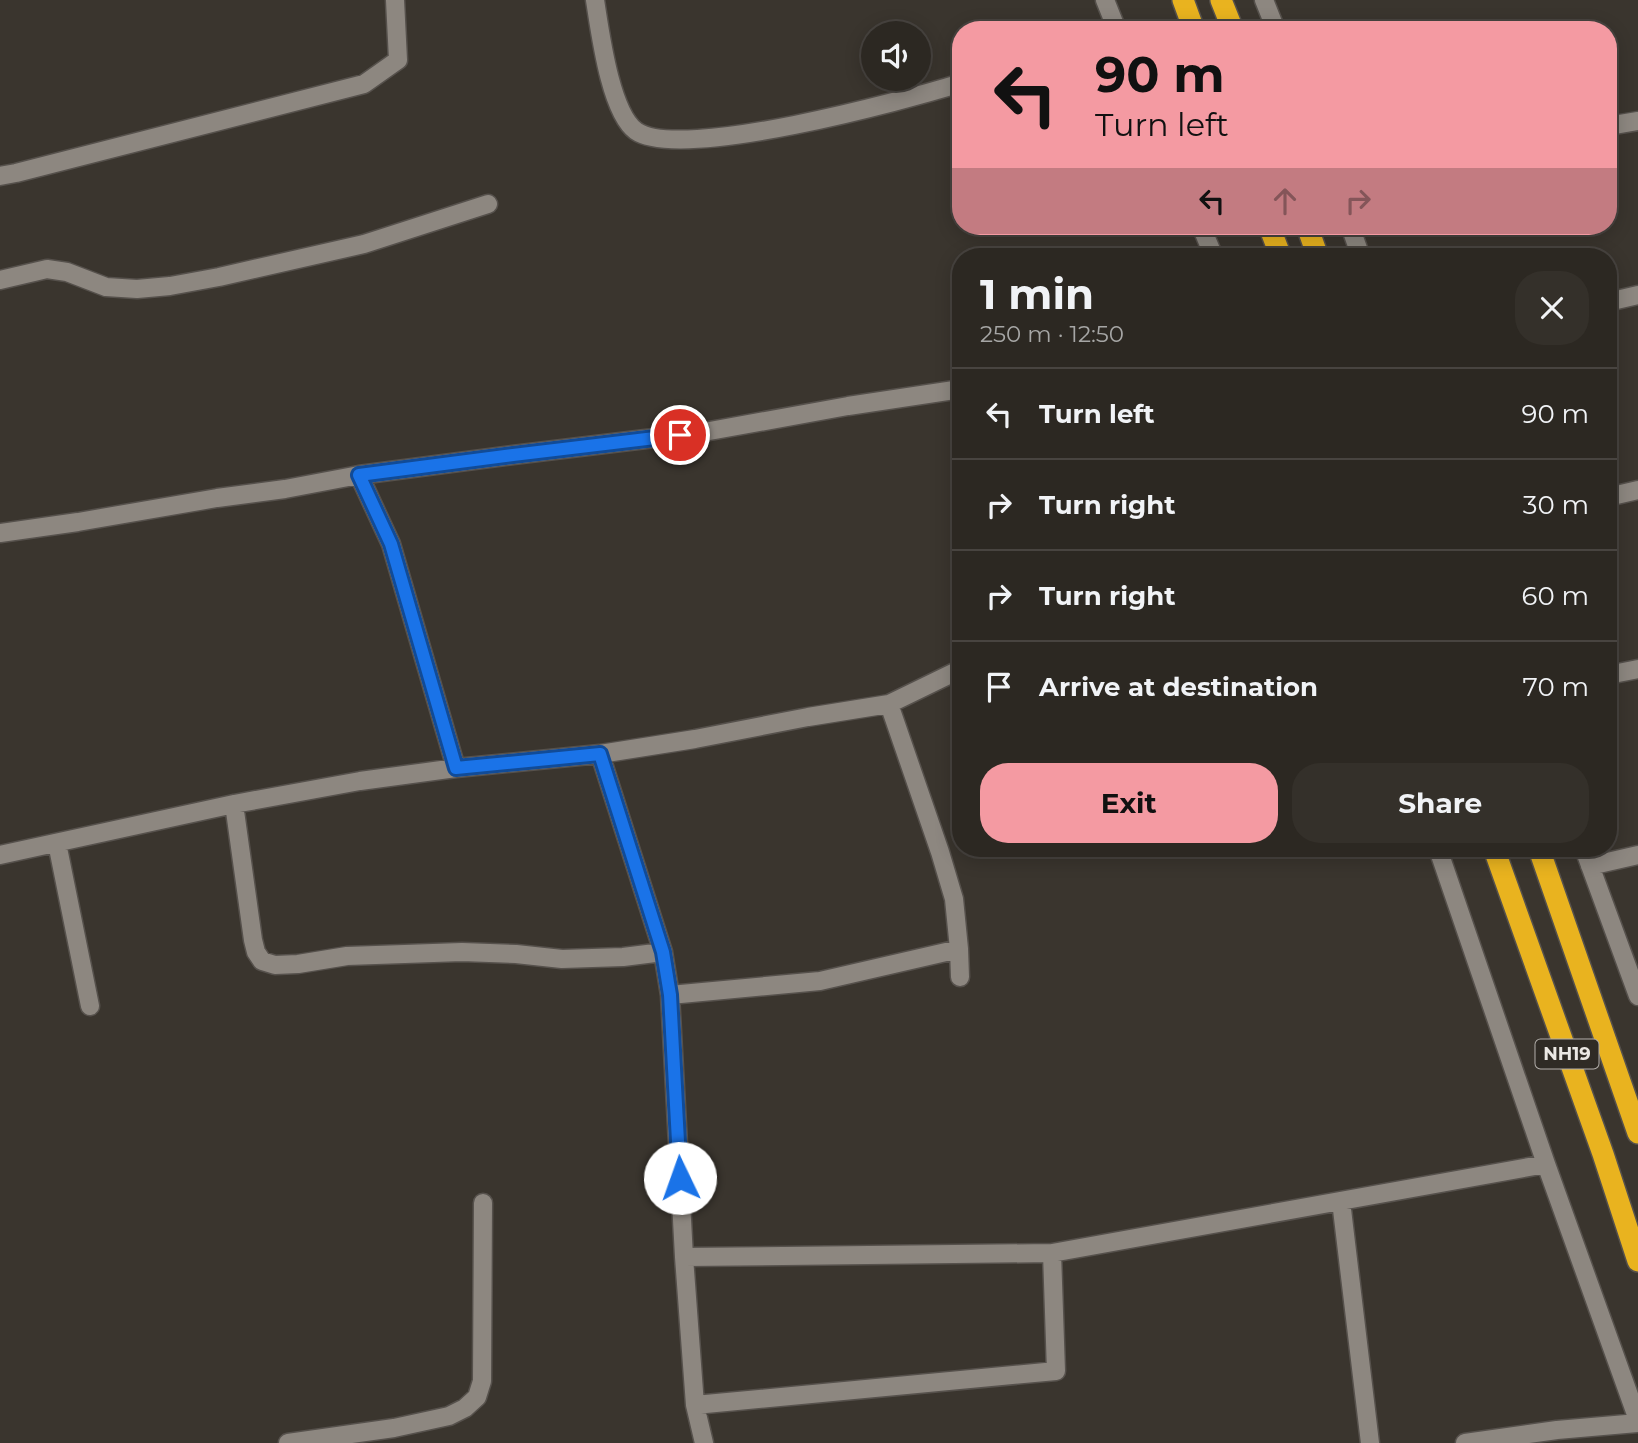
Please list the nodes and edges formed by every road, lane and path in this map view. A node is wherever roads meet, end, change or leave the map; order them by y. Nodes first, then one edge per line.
1 (395, 0) edge
2 (595, 0) edge
3 (1105, 0) edge
4 (1183, 0) edge
5 (1221, 0) edge
6 (1264, 0) edge
7 (1112, 21) edge
8 (1191, 21) edge
9 (1229, 21) edge
10 (1272, 21) edge
11 (952, 86) edge
12 (1638, 121) edge
13 (1617, 124) edge
14 (0, 176) edge
15 (488, 205) dead end
16 (0, 281) edge
17 (1638, 295) edge
18 (1617, 300) edge
19 (952, 390) edge
20 (359, 475) junction
21 (1638, 490) edge
22 (1617, 495) edge
23 (0, 533) edge
24 (1638, 669) edge
25 (952, 673) edge
26 (1617, 673) edge
27 (889, 704) junction
28 (600, 754) junction
29 (456, 768) junction
30 (234, 804) junction
31 (57, 843) junction
32 (0, 855) edge
33 (1638, 855) edge
34 (1617, 856) edge
35 (1441, 857) edge
36 (1497, 857) edge
37 (1542, 857) edge
38 (1587, 857) edge
39 (959, 949) junction
40 (663, 952) junction
41 (960, 976) dead end
42 (670, 995) junction
43 (1638, 996) edge
44 (90, 1006) dead end
45 (1638, 1133) edge
46 (1546, 1164) junction
47 (1341, 1201) junction
48 (483, 1203) dead end
49 (1052, 1253) junction
50 (684, 1257) junction
51 (1638, 1261) edge
52 (695, 1405) junction
53 (1638, 1422) edge
54 (288, 1443) edge
55 (704, 1443) edge
56 (1370, 1443) edge
57 (1465, 1443) edge

1 - 14 street
2 - 11 street
3 - 7 street
4 - 8 highway
5 - 9 highway
6 - 10 street
12 - 13 street
15 - 16 street
17 - 18 street
19 - 20 street
20 - 23 street
20 - 29 street
21 - 22 street
24 - 26 street
25 - 27 street
27 - 28 street
27 - 39 street
28 - 29 street
28 - 40 street
29 - 30 street
30 - 31 street
30 - 40 street
31 - 32 street
31 - 44 street
33 - 34 street
35 - 46 street
36 - 51 highway, NH19
37 - 45 highway, NH19
38 - 43 street
39 - 41 street
39 - 42 street
40 - 42 street
42 - 50 street
46 - 47 street
46 - 53 street
47 - 49 street
47 - 56 street
48 - 54 street
49 - 50 street
49 - 52 street
50 - 52 street
52 - 55 street
53 - 57 street

